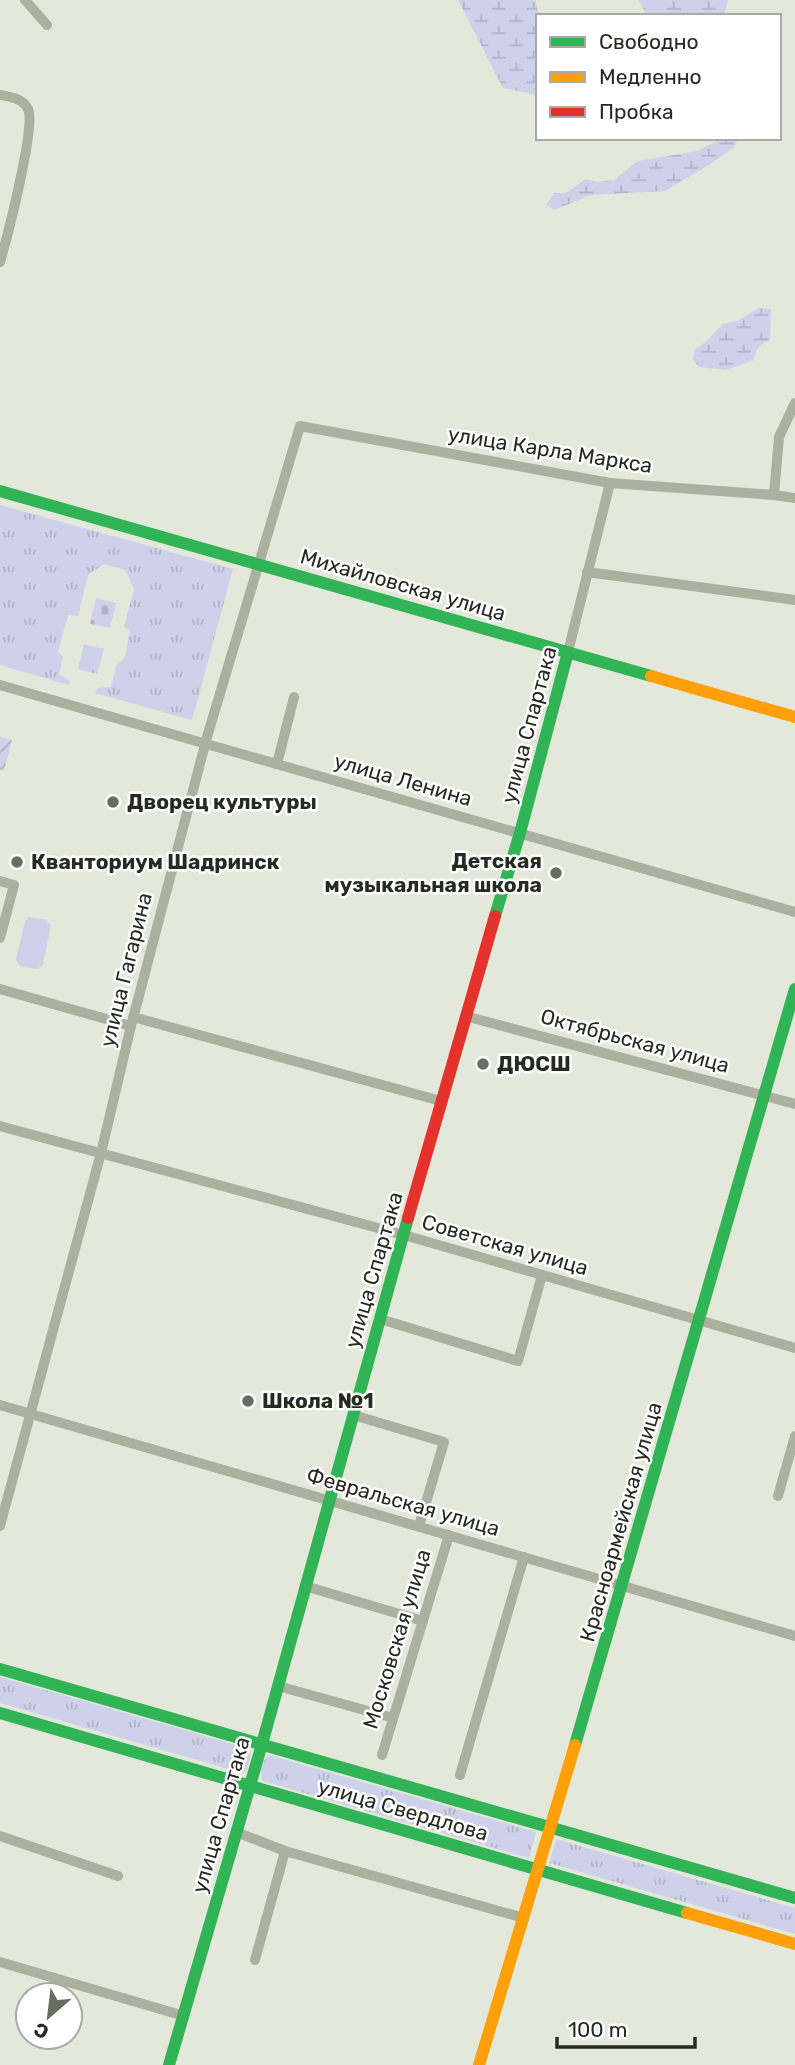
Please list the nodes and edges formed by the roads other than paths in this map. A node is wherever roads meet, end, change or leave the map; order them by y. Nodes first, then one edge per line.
1 (25, 0) edge
2 (47, 25) dead end
3 (0, 95) edge
4 (0, 262) edge
5 (795, 403) edge
6 (300, 426) joint
7 (610, 483) junction
8 (0, 491) edge
9 (774, 495) junction
10 (795, 498) edge
11 (260, 564) junction
12 (587, 572) junction
13 (795, 600) edge
14 (568, 652) junction
15 (0, 685) edge
16 (294, 697) dead end
17 (795, 717) edge
18 (205, 744) junction
19 (277, 764) junction
20 (520, 833) junction
21 (0, 881) edge
22 (795, 912) edge
23 (0, 938) edge
24 (0, 989) edge
25 (795, 989) edge
26 (465, 1016) junction
27 (132, 1022) junction
28 (765, 1095) junction
29 (441, 1101) junction
30 (795, 1104) edge
31 (0, 1126) edge
32 (101, 1153) junction
33 (404, 1235) junction
34 (542, 1275) junction
35 (380, 1319) junction
36 (700, 1322) junction
37 (795, 1348) edge
38 (0, 1405) edge
39 (31, 1414) junction
40 (353, 1415) junction
41 (795, 1436) edge
42 (778, 1496) dead end
43 (329, 1500) junction
44 (0, 1526) edge
45 (419, 1526) junction
46 (449, 1535) junction
47 (524, 1557) junction
48 (305, 1586) junction
49 (623, 1586) junction
50 (423, 1621) junction
51 (795, 1636) edge
52 (0, 1668) edge
53 (278, 1686) junction
54 (0, 1713) edge
55 (393, 1718) junction
56 (262, 1744) junction
57 (382, 1755) dead end
58 (460, 1775) dead end
59 (249, 1785) junction
60 (552, 1828) junction
61 (236, 1832) junction
62 (0, 1836) edge
63 (285, 1851) junction
64 (540, 1870) junction
65 (118, 1875) dead end
66 (795, 1898) edge
67 (524, 1918) junction
68 (795, 1944) edge
69 (254, 1960) dead end
70 (0, 1962) edge
71 (184, 2016) junction
72 (169, 2065) edge
73 (479, 2065) edge

1 - 2 street
3 - 4 street
5 - 9 street
6 - 7 street, улица Карла Маркса
6 - 11 street, улица Гагарина
7 - 9 street, улица Карла Маркса
7 - 12 street, улица Спартака
8 - 11 street, Михайловская улица
9 - 10 street, улица Карла Маркса
11 - 14 street, Михайловская улица
11 - 18 street, улица Гагарина
12 - 13 street
12 - 14 street, улица Спартака
14 - 17 street, Михайловская улица
14 - 20 street, улица Спартака
15 - 18 street, улица Ленина
16 - 19 street
18 - 19 street, улица Ленина
18 - 27 street, улица Гагарина
19 - 20 street, улица Ленина
20 - 22 street, улица Ленина
20 - 26 street, улица Спартака
21 - 23 street
24 - 27 street
25 - 28 street, Красноармейская улица
26 - 28 street, Октябрьская улица
26 - 29 street, улица Спартака
27 - 29 street
27 - 32 street, улица Гагарина
28 - 30 street, Октябрьская улица
28 - 36 street, Красноармейская улица
29 - 33 street, улица Спартака
31 - 32 street, Советская улица
32 - 33 street, Советская улица
32 - 39 street, улица Гагарина
33 - 34 street, Советская улица
33 - 35 street, улица Спартака
34 - 35 street
34 - 36 street, Советская улица
35 - 40 street, улица Спартака
36 - 37 street, Советская улица
36 - 49 street, Красноармейская улица
38 - 39 street, Февральская улица
39 - 43 street, Февральская улица
39 - 44 street, улица Гагарина
40 - 43 street, улица Спартака
40 - 45 street
41 - 42 street
43 - 45 street, Февральская улица
43 - 48 street, улица Спартака
45 - 46 street, Февральская улица
46 - 47 street, Февральская улица
46 - 50 street, Московская улица
47 - 49 street, Февральская улица
47 - 58 street
48 - 50 street
48 - 53 street, улица Спартака
49 - 51 street, Февральская улица
49 - 60 street, Красноармейская улица
50 - 55 street, Московская улица
52 - 56 street, улица Свердлова
53 - 55 street
53 - 56 street, улица Спартака
54 - 59 street, улица Свердлова
55 - 57 street, Московская улица
56 - 59 street, улица Спартака
56 - 60 street, улица Свердлова
59 - 61 street, улица Спартака
59 - 64 street, улица Свердлова
60 - 64 street, Красноармейская улица
60 - 66 street, улица Свердлова
61 - 63 street
61 - 71 street, улица Спартака
62 - 65 street
63 - 67 street
63 - 69 street
64 - 67 street, Красноармейская улица
64 - 68 street, улица Свердлова
67 - 73 street, Красноармейская улица
70 - 71 street
71 - 72 street, улица Спартака

